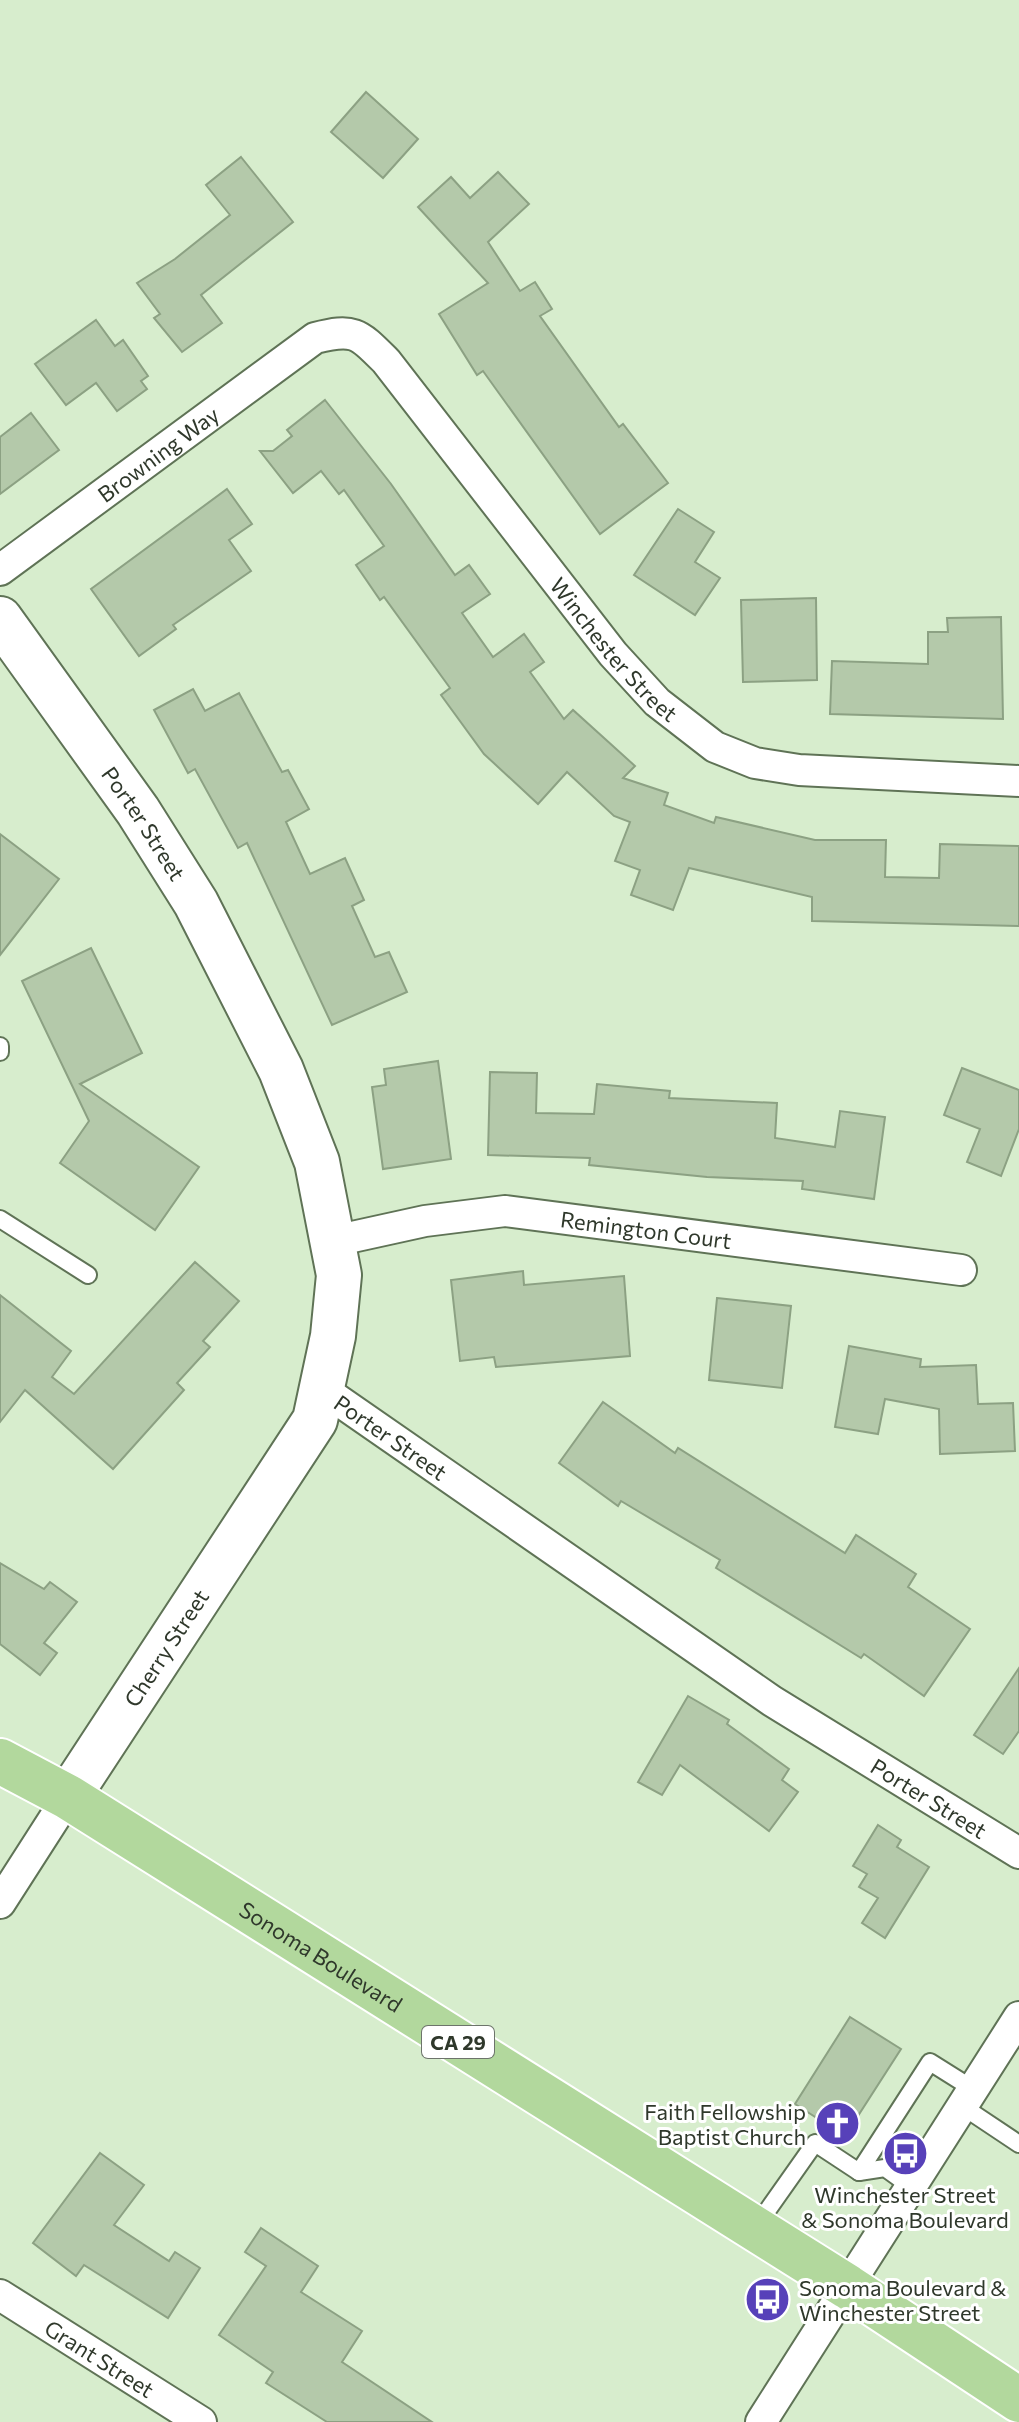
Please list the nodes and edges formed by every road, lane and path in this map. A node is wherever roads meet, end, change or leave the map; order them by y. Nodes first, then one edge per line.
1 (315, 338) joint
2 (0, 570) edge
3 (0, 619) edge
4 (1019, 781) edge
5 (0, 1219) edge
6 (334, 1241) junction
7 (961, 1270) dead end
8 (88, 1275) dead end
9 (322, 1389) junction
10 (0, 1747) edge
11 (0, 1761) edge
12 (68, 1797) junction
13 (1019, 1853) edge
14 (0, 1903) edge
15 (1019, 2017) edge
16 (968, 2097) junction
17 (1019, 2144) edge
18 (859, 2172) junction
19 (910, 2186) junction
20 (755, 2228) junction
21 (848, 2287) junction
22 (0, 2295) edge
23 (1019, 2400) edge
24 (201, 2422) edge
25 (761, 2422) edge

1 - 2 street, Browning Way
1 - 4 street, Winchester Street
3 - 6 street, Porter Street
5 - 8 lane
6 - 7 street, Remington Court
6 - 9 street, Porter Street
9 - 12 street, Cherry Street
9 - 13 street, Porter Street
10 - 12 main road, Sonoma Boulevard / CA 29
11 - 12 main road, Sonoma Boulevard / CA 29
12 - 14 street, Cherry Street
12 - 20 main road, Sonoma Boulevard / CA 29
15 - 16 street
16 - 17 lane
16 - 18 lane
16 - 19 street
18 - 19 lane
18 - 20 lane
19 - 21 street
20 - 21 main road, Sonoma Boulevard / CA 29
21 - 23 main road, Sonoma Boulevard / CA 29
21 - 25 street
22 - 24 street, Grant Street

